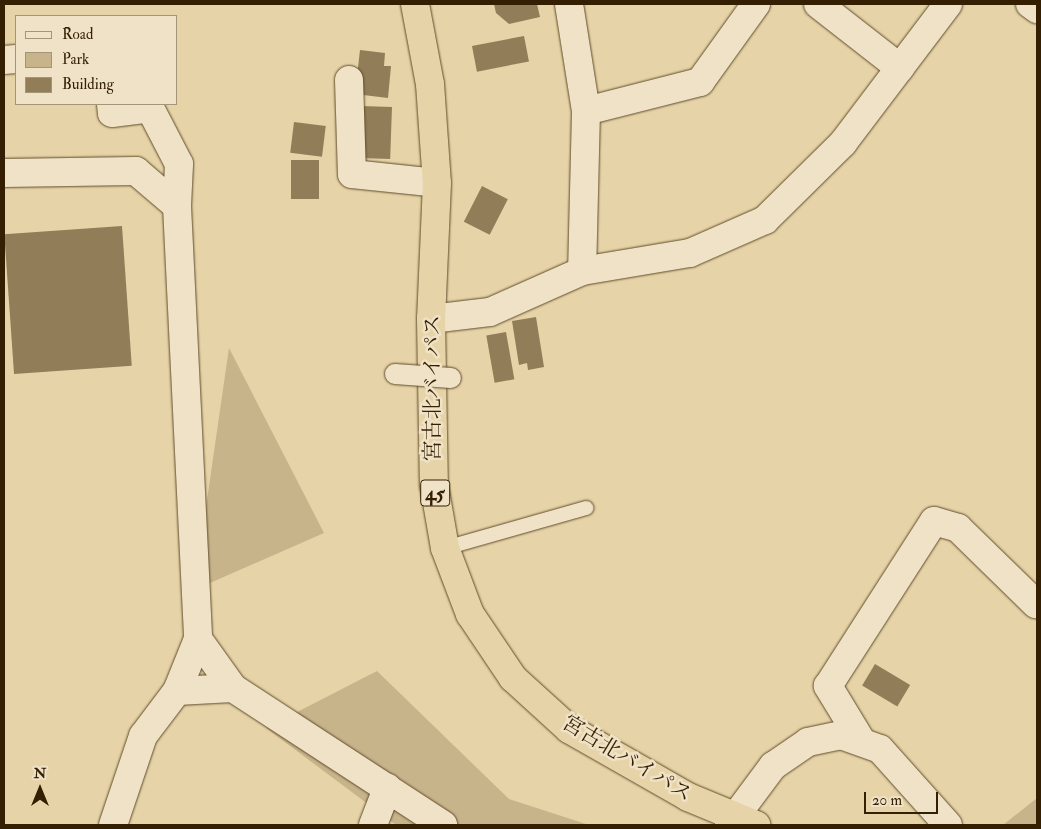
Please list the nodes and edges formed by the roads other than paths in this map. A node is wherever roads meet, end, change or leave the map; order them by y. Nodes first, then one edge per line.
1 (415, 4) edge
2 (569, 4) edge
3 (756, 4) edge
4 (818, 4) edge
5 (948, 4) edge
6 (1030, 4) edge
7 (1037, 9) edge
8 (900, 68) junction
9 (349, 80) dead end
10 (111, 105) edge
11 (586, 111) junction
12 (4, 172) edge
13 (437, 183) junction
14 (177, 206) junction
15 (582, 270) junction
16 (431, 319) junction
17 (395, 374) dead end
18 (451, 378) dead end
19 (586, 508) dead end
20 (445, 548) junction
21 (1036, 604) dead end
22 (198, 639) junction
23 (233, 688) junction
24 (177, 691) junction
25 (862, 742) junction
26 (387, 788) junction
27 (741, 822) edge
28 (113, 825) edge
29 (373, 825) edge
30 (443, 825) edge
31 (948, 825) edge

1 - 13 highway, 宮古北バイパス / 45
2 - 11 street
3 - 11 street
4 - 8 street
5 - 8 street
6 - 7 street
8 - 15 street
9 - 13 street
10 - 14 street
11 - 15 street
12 - 14 street
13 - 16 highway, 宮古北バイパス / 45
14 - 22 street
15 - 16 street
16 - 20 highway, 宮古北バイパス / 45
17 - 18 street, bridge
19 - 20 lane
20 - 27 highway, 宮古北バイパス / 45
21 - 25 street
22 - 23 street
22 - 24 street
23 - 24 street
23 - 26 street
24 - 28 street
25 - 27 street
25 - 31 street
26 - 29 street
26 - 30 street

